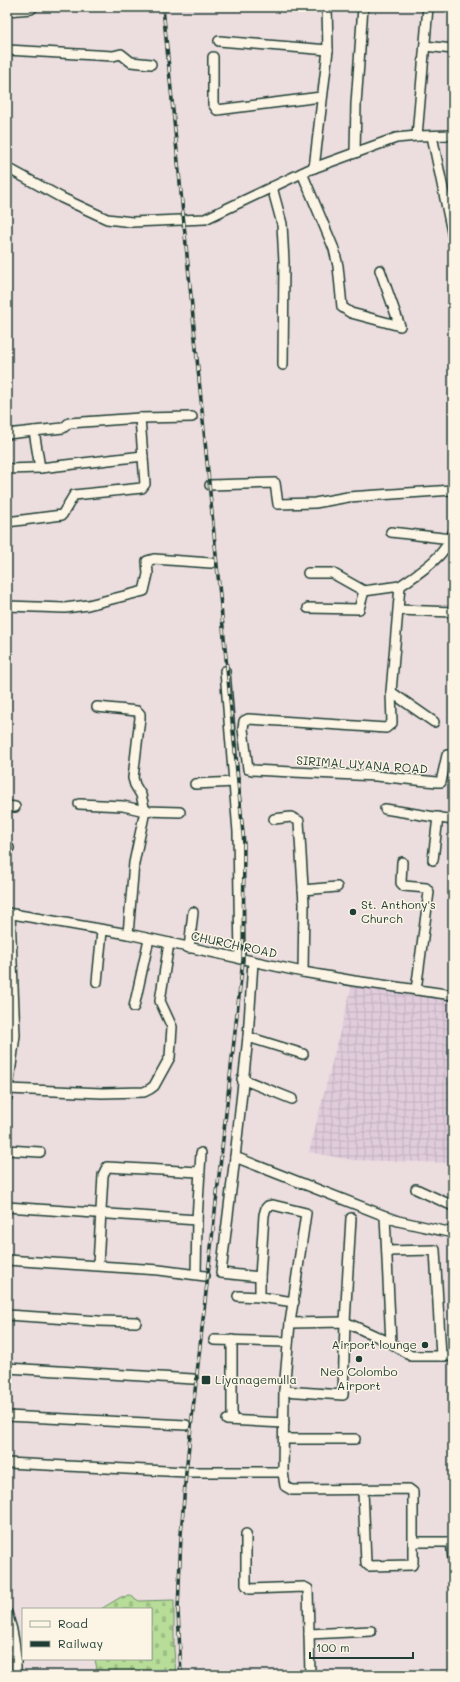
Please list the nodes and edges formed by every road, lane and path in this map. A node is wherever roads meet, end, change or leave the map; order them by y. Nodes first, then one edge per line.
1 (33, 7) edge
2 (327, 7) edge
3 (363, 7) edge
4 (428, 7) edge
5 (7, 11) edge
6 (219, 41) dead end
7 (425, 46) junction
8 (453, 49) edge
9 (7, 50) edge
10 (328, 50) junction
11 (213, 57) dead end
12 (151, 64) dead end
13 (321, 97) junction
14 (453, 135) edge
15 (417, 136) junction
16 (432, 136) junction
17 (355, 153) junction
18 (314, 168) junction
19 (7, 169) edge
20 (302, 173) junction
21 (272, 187) junction
22 (453, 237) edge
23 (380, 270) dead end
24 (283, 365) dead end
25 (192, 417) dead end
26 (140, 418) junction
27 (34, 431) junction
28 (7, 434) edge
29 (143, 456) junction
30 (40, 468) junction
31 (7, 469) edge
32 (210, 485) dead end
33 (453, 490) edge
34 (7, 522) edge
35 (391, 532) dead end
36 (452, 536) edge
37 (211, 563) dead end
38 (308, 573) dead end
39 (400, 586) junction
40 (364, 591) junction
41 (7, 606) edge
42 (308, 608) dead end
43 (399, 610) junction
44 (453, 612) edge
45 (225, 671) dead end
46 (391, 692) junction
47 (97, 707) dead end
48 (434, 722) dead end
49 (453, 757) edge
50 (235, 782) junction
51 (196, 784) dead end
52 (79, 804) dead end
53 (385, 810) dead end
54 (145, 811) junction
55 (180, 812) dead end
56 (438, 817) junction
57 (274, 819) dead end
58 (453, 820) edge
59 (433, 860) dead end
60 (402, 862) dead end
61 (336, 887) dead end
62 (303, 890) junction
63 (193, 912) dead end
64 (8, 914) edge
65 (102, 931) junction
66 (128, 934) junction
67 (149, 939) junction
68 (169, 943) junction
69 (189, 948) junction
70 (240, 959) junction
71 (253, 962) junction
72 (303, 972) junction
73 (97, 982) dead end
74 (416, 990) junction
75 (453, 995) edge
76 (134, 1007) dead end
77 (248, 1037) junction
78 (303, 1054) dead end
79 (242, 1078) junction
80 (7, 1093) edge
81 (292, 1099) dead end
82 (7, 1150) edge
83 (40, 1152) dead end
84 (201, 1153) dead end
85 (235, 1157) junction
86 (200, 1172) junction
87 (416, 1189) dead end
88 (453, 1206) edge
89 (7, 1207) edge
90 (102, 1214) junction
91 (386, 1216) junction
92 (351, 1218) dead end
93 (197, 1220) junction
94 (453, 1233) edge
95 (387, 1251) junction
96 (7, 1260) edge
97 (98, 1265) junction
98 (260, 1277) junction
99 (238, 1296) dead end
100 (260, 1297) junction
101 (294, 1302) junction
102 (7, 1315) edge
103 (136, 1322) dead end
104 (345, 1322) junction
105 (290, 1323) junction
106 (214, 1340) dead end
107 (232, 1340) junction
108 (288, 1342) junction
109 (391, 1343) junction
110 (441, 1356) junction
111 (453, 1356) edge
112 (7, 1368) edge
113 (193, 1379) dead end
114 (284, 1391) junction
115 (7, 1416) edge
116 (284, 1423) junction
117 (186, 1425) dead end
118 (284, 1439) junction
119 (355, 1439) dead end
120 (7, 1463) edge
121 (283, 1472) junction
122 (364, 1490) junction
123 (246, 1534) dead end
124 (413, 1542) junction
125 (452, 1542) edge
126 (453, 1559) edge
127 (7, 1613) edge
128 (371, 1631) dead end
129 (309, 1634) junction
130 (16, 1675) edge
131 (310, 1675) edge

1 - 5 street
2 - 10 street
3 - 17 street
4 - 7 street
6 - 10 street
7 - 8 street
7 - 15 street
9 - 12 street
10 - 13 street
11 - 13 street
13 - 18 street
14 - 16 street
15 - 16 street
15 - 17 street
16 - 22 street
17 - 18 street
18 - 20 street
19 - 21 street
20 - 21 street
20 - 23 street
21 - 24 street
25 - 26 street
26 - 27 street
26 - 29 street
27 - 28 street
27 - 30 street
29 - 30 street
29 - 34 street
30 - 31 street
32 - 33 street
35 - 36 street
36 - 39 street
37 - 41 street
38 - 40 street
39 - 40 street
39 - 43 street
40 - 42 street
43 - 44 street
43 - 46 street
45 - 50 street
46 - 48 street
46 - 49 street, SIRIMAL UYANA ROAD
47 - 54 street
50 - 51 street
50 - 70 street
52 - 54 street
53 - 56 street
54 - 55 street
54 - 66 street
56 - 58 street
56 - 59 street
57 - 62 street
60 - 74 street
61 - 62 street
62 - 72 street
63 - 69 street
64 - 65 street, CHURCH ROAD
64 - 80 street
65 - 66 street, CHURCH ROAD
65 - 73 street
66 - 67 street, CHURCH ROAD
67 - 68 street, CHURCH ROAD
67 - 76 street
68 - 69 street, CHURCH ROAD
68 - 80 street
69 - 70 street, CHURCH ROAD
70 - 71 street, CHURCH ROAD
71 - 72 street, CHURCH ROAD
71 - 77 street
72 - 74 street, CHURCH ROAD
74 - 75 street, CHURCH ROAD
77 - 78 street
77 - 79 street
79 - 81 street
79 - 85 street
82 - 83 street
84 - 86 street
85 - 91 street
85 - 98 street
86 - 90 street
86 - 93 street
87 - 88 street
89 - 90 street
90 - 93 street
90 - 97 street
91 - 94 street
91 - 95 street
92 - 104 street
93 - 97 street
95 - 109 street
95 - 110 street
96 - 97 street
98 - 100 street
98 - 101 street
99 - 100 street
100 - 101 street
101 - 105 street
102 - 103 street
104 - 105 street
104 - 109 street
104 - 114 street
105 - 108 street
106 - 107 street
107 - 108 street
107 - 116 street
108 - 114 street
109 - 110 street
110 - 111 street
112 - 113 street
114 - 116 street
115 - 117 street
116 - 118 street
118 - 119 street
118 - 121 street
120 - 121 street
121 - 122 street
122 - 124 street
122 - 124 street
123 - 129 street
124 - 125 street
125 - 126 street
127 - 130 street
128 - 129 street
129 - 131 street

